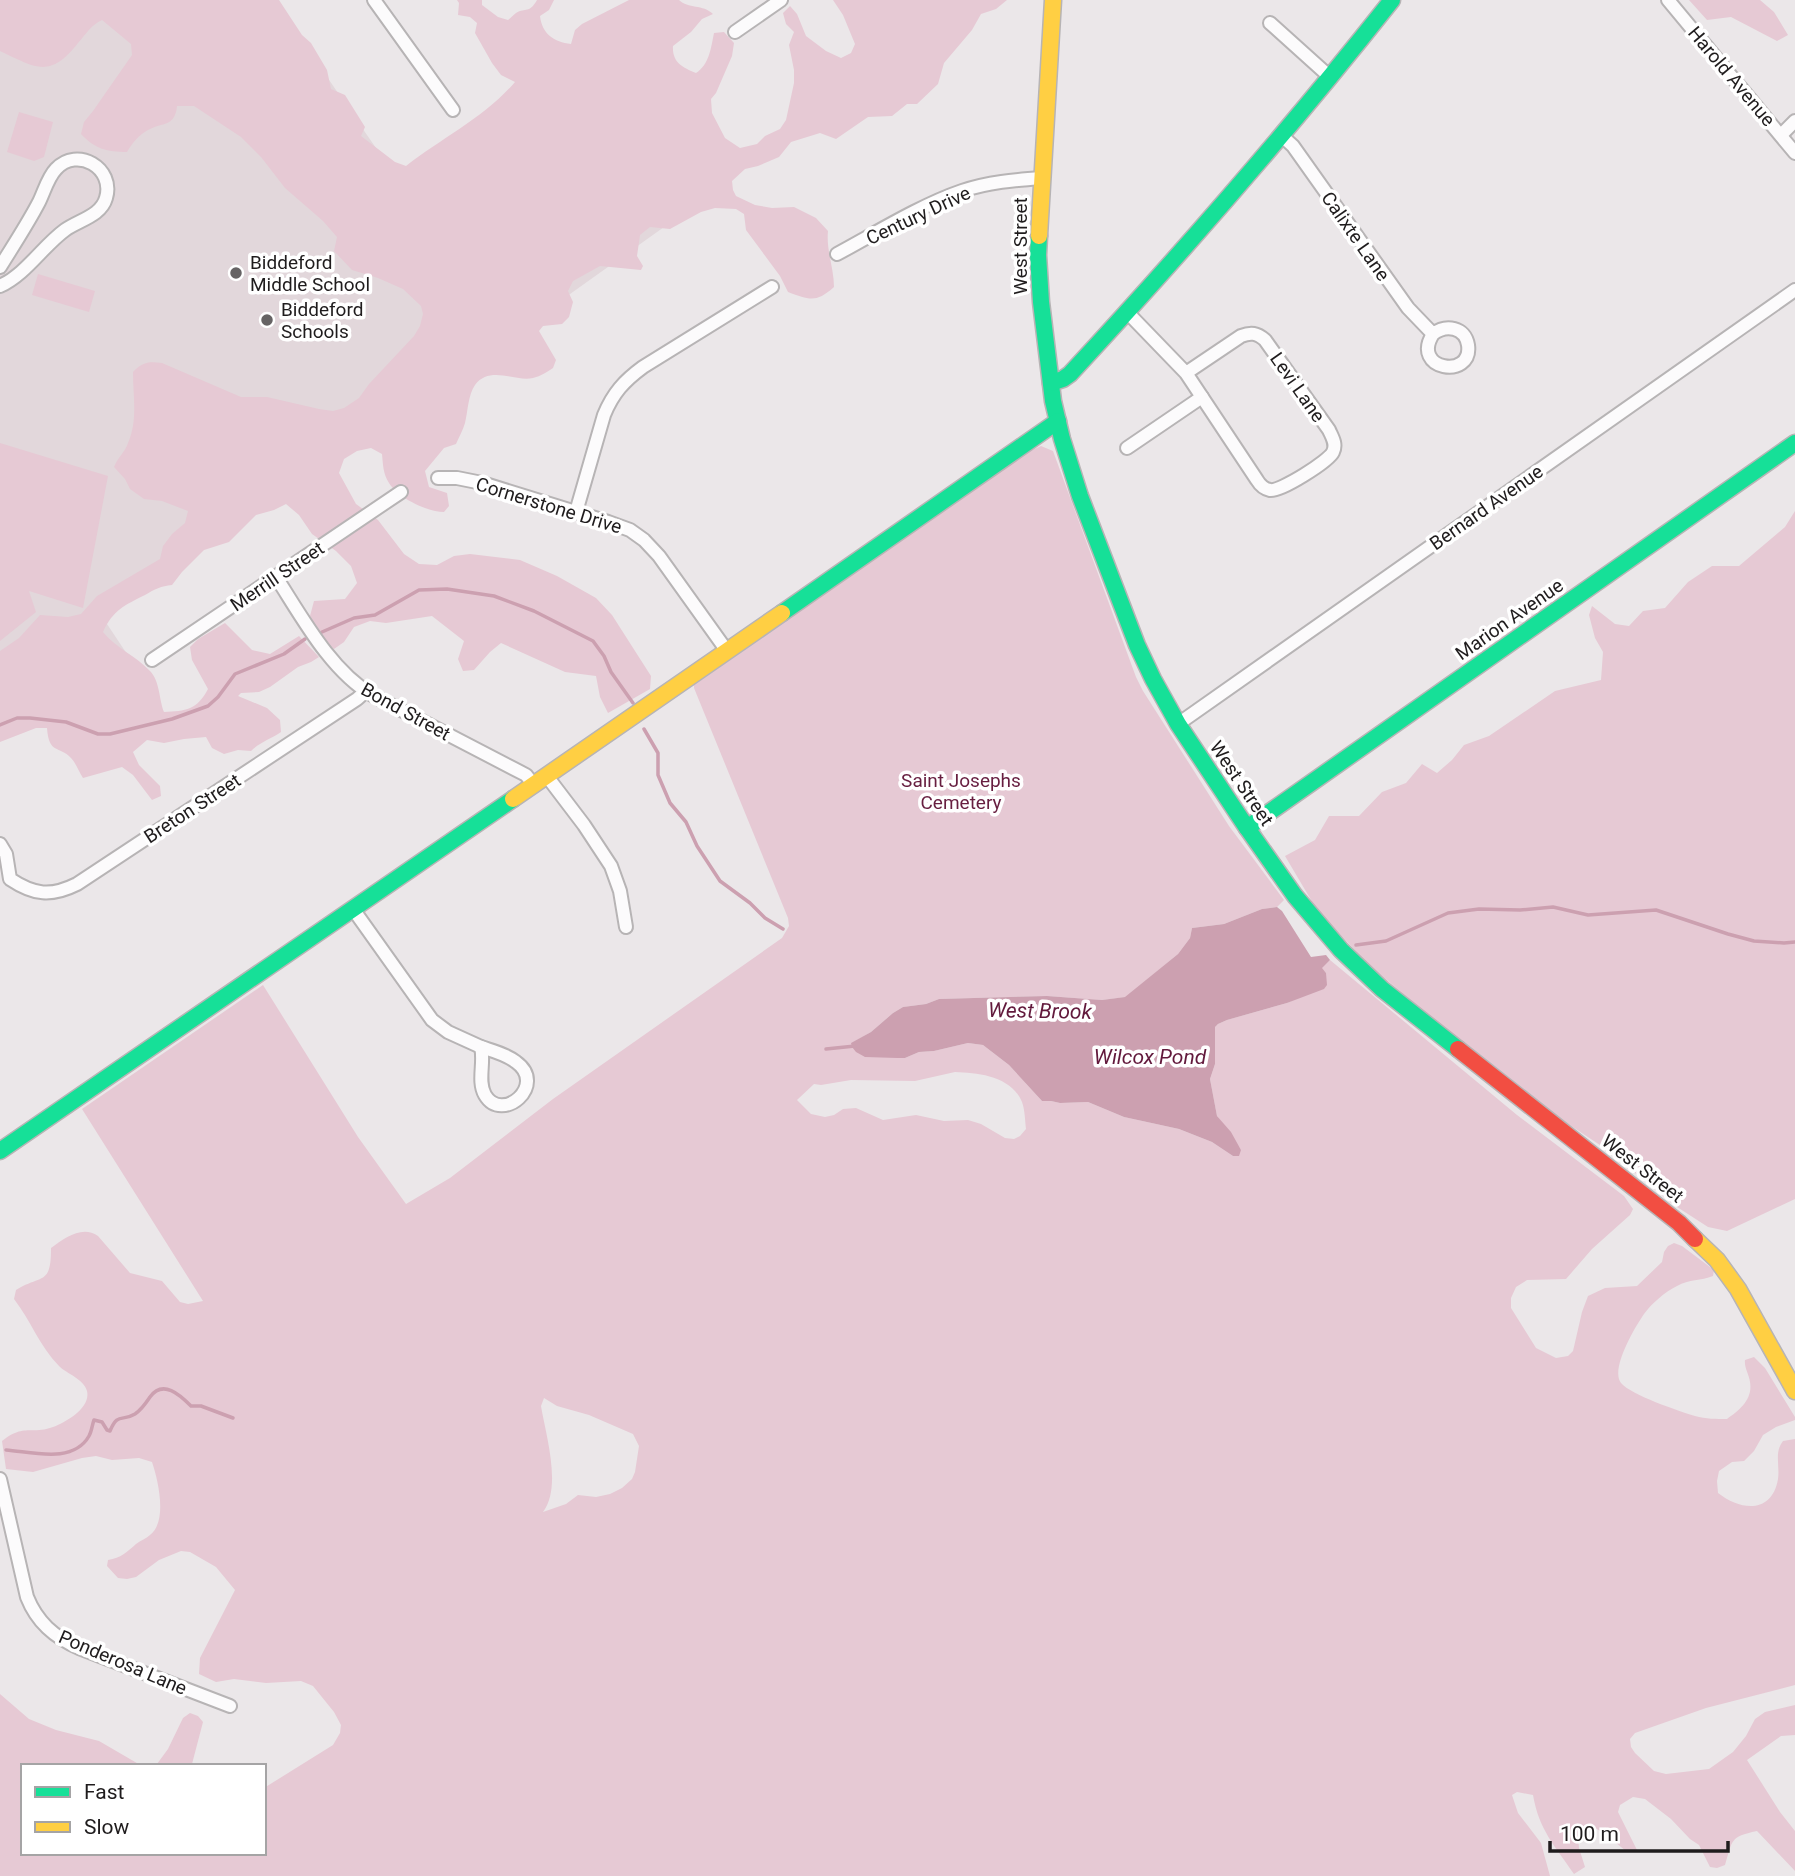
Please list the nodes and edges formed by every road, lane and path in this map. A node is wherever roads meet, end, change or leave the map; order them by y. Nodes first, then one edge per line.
1 (374, 0) edge
2 (781, 0) edge
3 (1053, 0) edge
4 (1392, 0) edge
5 (1668, 0) edge
6 (1270, 23) dead end
7 (735, 32) dead end
8 (1330, 77) junction
9 (453, 110) dead end
10 (1795, 121) edge
11 (1781, 135) junction
12 (1282, 136) junction
13 (1795, 153) edge
14 (1042, 178) junction
15 (837, 254) dead end
16 (0, 267) edge
17 (0, 286) edge
18 (772, 287) dead end
19 (1795, 290) edge
20 (1128, 313) junction
21 (1433, 334) dead end
22 (1186, 373) junction
23 (1051, 383) junction
24 (1202, 397) junction
25 (1058, 421) junction
26 (1795, 443) edge
27 (1127, 448) dead end
28 (438, 478) dead end
29 (401, 492) dead end
30 (576, 512) junction
31 (276, 577) junction
32 (727, 651) junction
33 (152, 660) dead end
34 (366, 691) junction
35 (1178, 724) junction
36 (540, 780) junction
37 (1247, 828) junction
38 (0, 844) edge
39 (5, 880) edge
40 (353, 909) junction
41 (626, 927) dead end
42 (481, 1047) junction
43 (0, 1151) edge
44 (1795, 1391) edge
45 (0, 1479) edge
46 (230, 1706) dead end

1 - 9 street
2 - 7 street
3 - 14 street, West Street
4 - 8 street
5 - 11 street, Harold Avenue
6 - 8 street
8 - 12 street
10 - 11 street
11 - 13 street, Harold Avenue
12 - 20 street
12 - 21 street, Calixte Lane
14 - 15 street, Century Drive
14 - 23 street, West Street
16 - 17 street
18 - 30 street
19 - 35 street, Bernard Avenue
20 - 22 street
20 - 23 street
22 - 24 street
22 - 24 street, Levi Lane
23 - 25 street, West Street
24 - 27 street
25 - 32 street
25 - 35 street, West Street
26 - 37 street, Marion Avenue
28 - 30 street, Cornerstone Drive
29 - 31 street, Merrill Street
30 - 32 street, Cornerstone Drive
31 - 33 street, Merrill Street
31 - 34 street, Bond Street
32 - 36 street
34 - 36 street, Bond Street
34 - 39 street, Breton Street
35 - 37 street, West Street
36 - 40 street
36 - 41 street, Bond Street
37 - 44 street, West Street
38 - 39 street, Breton Street
40 - 42 street
40 - 43 street
42 - 42 street
45 - 46 street, Ponderosa Lane

